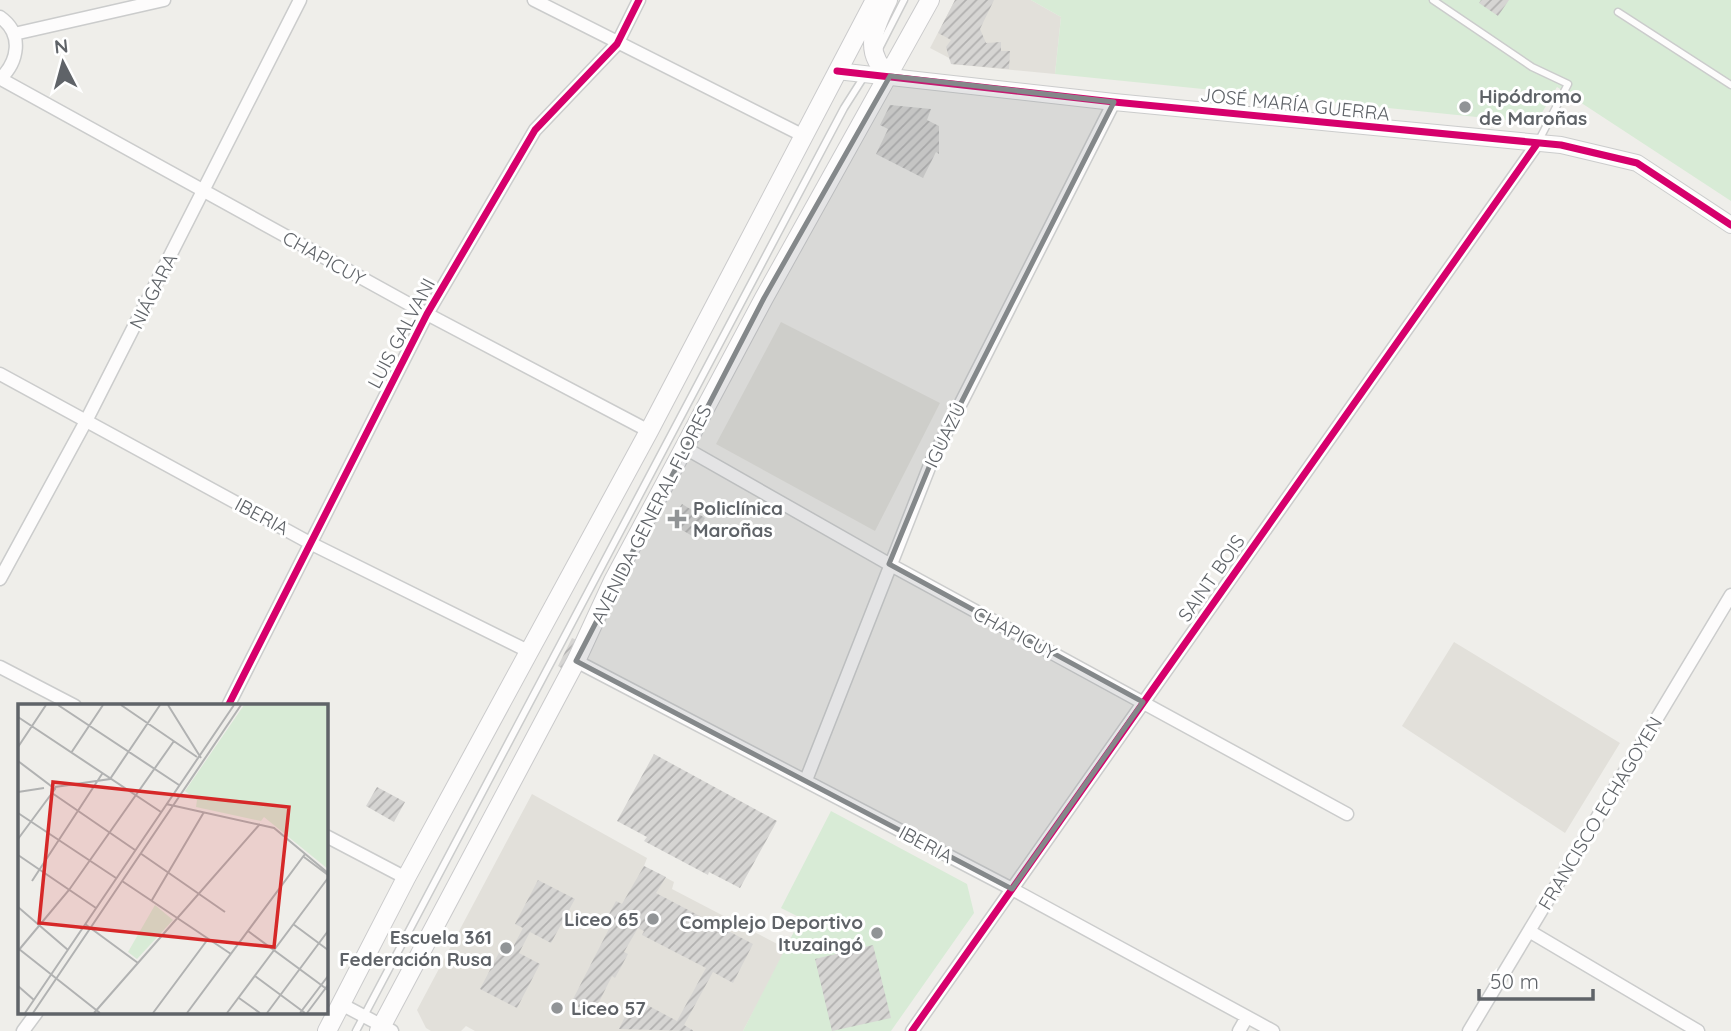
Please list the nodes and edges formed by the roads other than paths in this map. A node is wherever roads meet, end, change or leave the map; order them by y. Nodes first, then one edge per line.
1 (164, 0) edge
2 (300, 0) edge
3 (534, 0) edge
4 (639, 0) edge
5 (874, 0) edge
6 (888, 0) edge
7 (904, 0) edge
8 (930, 0) edge
9 (1433, 0) edge
10 (1618, 12) dead end
11 (0, 17) edge
12 (14, 34) junction
13 (617, 44) junction
14 (870, 66) junction
15 (837, 71) junction
16 (890, 76) junction
17 (0, 79) edge
18 (1731, 85) edge
19 (1114, 102) junction
20 (802, 135) junction
21 (1537, 144) junction
22 (205, 192) junction
23 (1731, 225) edge
24 (427, 314) junction
25 (0, 374) edge
26 (86, 421) junction
27 (649, 431) junction
28 (685, 448) junction
29 (310, 543) junction
30 (888, 564) junction
31 (0, 579) edge
32 (1731, 595) edge
33 (528, 651) junction
34 (576, 661) junction
35 (0, 667) edge
36 (1143, 702) junction
37 (73, 704) edge
38 (229, 704) edge
39 (806, 780) junction
40 (1347, 814) dead end
41 (327, 837) edge
42 (406, 878) junction
43 (1012, 889) junction
44 (1529, 931) junction
45 (341, 1004) junction
46 (36, 1014) edge
47 (364, 1016) junction
48 (1247, 1017) junction
49 (384, 1029) edge
50 (23, 1031) edge
51 (327, 1031) edge
52 (356, 1031) edge
53 (912, 1031) edge
54 (1239, 1031) edge
55 (1273, 1031) edge
56 (1469, 1031) edge
57 (1698, 1031) edge

1 - 12 street
2 - 22 street, NIÁGARA
3 - 13 street
4 - 13 street, LUIS GALVANI
5 - 15 main road, AVENIDA GENERAL FLORES
6 - 14 main road
7 - 14 lane, AVENIDA GENERAL FLORES
8 - 16 main road, AVENIDA GENERAL FLORES
9 - 21 lane
10 - 18 lane
11 - 12 street
12 - 17 street, CHAPICUY
13 - 20 street
13 - 24 street, LUIS GALVANI
14 - 15 street
14 - 16 main road
14 - 47 lane, AVENIDA GENERAL FLORES
15 - 20 main road, AVENIDA GENERAL FLORES
16 - 19 street, JOSÉ MARÍA GUERRA
16 - 28 main road, AVENIDA GENERAL FLORES
17 - 22 street, CHAPICUY
19 - 21 street, JOSÉ MARÍA GUERRA
19 - 30 street, IGUAZÚ
20 - 27 main road, AVENIDA GENERAL FLORES
21 - 23 street, JOSÉ MARÍA GUERRA
21 - 36 street, SAINT BOIS
22 - 24 street, CHAPICUY
22 - 26 street, NIÁGARA
24 - 27 street, CHAPICUY
24 - 29 street, LUIS GALVANI
25 - 26 street, IBERIA
26 - 29 street, IBERIA
26 - 31 street, NIÁGARA
27 - 33 main road, AVENIDA GENERAL FLORES
28 - 30 street, CHAPICUY
28 - 34 main road, AVENIDA GENERAL FLORES
29 - 33 street, IBERIA
29 - 38 street, LUIS GALVANI
30 - 36 street, CHAPICUY
30 - 39 street, IGUAZÚ
32 - 44 street, FRANCISCO ECHAGOYEN
33 - 42 main road, AVENIDA GENERAL FLORES
34 - 39 street, IBERIA
34 - 49 main road, AVENIDA GENERAL FLORES
35 - 37 street
36 - 40 street, CHAPICUY
36 - 43 street, SAINT BOIS
39 - 43 street, IBERIA
41 - 42 street
42 - 45 main road, AVENIDA GENERAL FLORES
43 - 48 street, IBERIA
43 - 53 street, SAINT BOIS
44 - 56 street, FRANCISCO ECHAGOYEN
44 - 57 street
45 - 47 street
45 - 51 main road, AVENIDA GENERAL FLORES
46 - 50 street
47 - 49 street
47 - 52 lane, AVENIDA GENERAL FLORES
48 - 54 street
48 - 55 street, IBERIA

